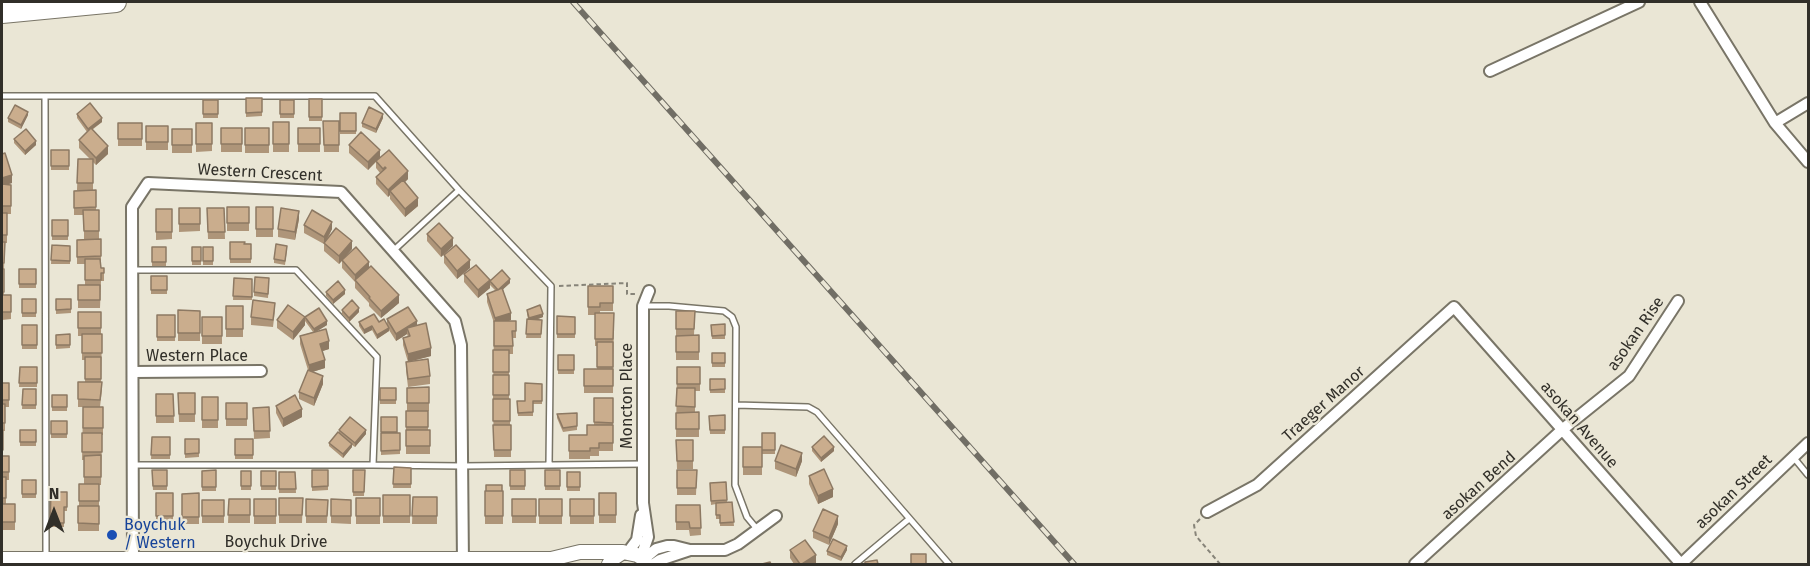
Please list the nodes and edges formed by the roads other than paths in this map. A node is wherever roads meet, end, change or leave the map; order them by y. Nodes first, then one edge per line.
1 (116, 2) edge
2 (1639, 2) edge
3 (1700, 2) edge
4 (2, 13) edge
5 (1490, 71) dead end
6 (2, 96) edge
7 (45, 97) junction
8 (1809, 103) edge
9 (1775, 123) junction
10 (1809, 162) edge
11 (459, 190) junction
12 (393, 251) junction
13 (132, 270) junction
14 (649, 291) dead end
15 (1678, 301) dead end
16 (643, 306) junction
17 (1454, 307) joint
18 (261, 371) dead end
19 (133, 372) junction
20 (736, 405) junction
21 (1563, 429) junction
22 (1809, 443) edge
23 (1792, 457) junction
24 (643, 464) junction
25 (132, 465) junction
26 (373, 465) junction
27 (549, 465) junction
28 (462, 466) junction
29 (1809, 475) edge
30 (1207, 512) dead end
31 (776, 516) dead end
32 (909, 519) junction
33 (757, 529) junction
34 (639, 558) edge
35 (2, 559) edge
36 (46, 562) edge
37 (133, 562) edge
38 (463, 562) edge
39 (551, 562) edge
40 (566, 564) edge
41 (609, 564) edge
42 (855, 564) edge
43 (949, 564) edge
44 (1415, 564) edge
45 (1681, 564) edge

1 - 4 highway
2 - 5 street
3 - 9 street
6 - 7 lane
7 - 11 lane
7 - 36 lane
8 - 9 street
9 - 10 street
11 - 12 lane
11 - 27 lane
12 - 13 street, Western Crescent
12 - 28 street, Western Crescent
13 - 19 street, Western Crescent
13 - 26 lane
14 - 16 street, Moncton Place
15 - 21 street, asokan Rise
16 - 20 lane
16 - 24 street, Moncton Place
17 - 21 street, asokan Avenue
17 - 30 street, Traeger Manor
18 - 19 street, Western Place
19 - 25 street, Western Crescent
20 - 32 lane
20 - 33 lane
21 - 44 street, asokan Bend
21 - 45 street, asokan Avenue
22 - 23 street, asokan Street
23 - 29 lane
23 - 45 street, asokan Street
24 - 27 lane
24 - 34 street, Moncton Place
25 - 26 lane
25 - 37 street, Western Crescent
26 - 28 lane
27 - 28 lane
28 - 38 street, Western Crescent
31 - 33 street
32 - 42 lane
32 - 43 lane
33 - 34 street
34 - 39 street, Boychuk Drive
34 - 41 street
35 - 36 street, Boychuk Drive
36 - 37 street, Boychuk Drive
37 - 38 street, Boychuk Drive
38 - 39 street, Boychuk Drive
39 - 40 street, Boychuk Drive

